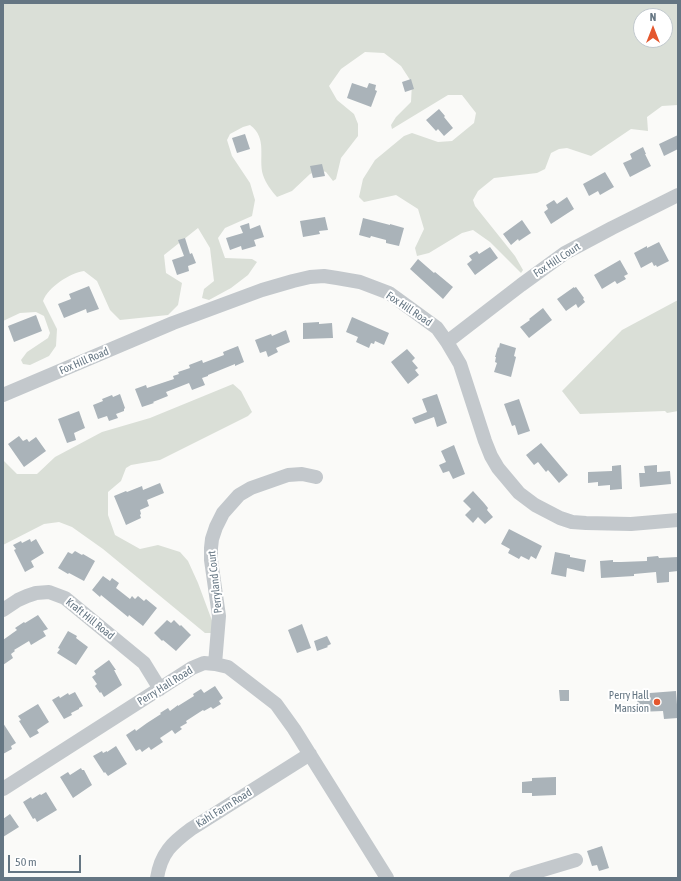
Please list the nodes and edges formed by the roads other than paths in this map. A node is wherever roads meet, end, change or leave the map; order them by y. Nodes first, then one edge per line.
1 (678, 195) edge
2 (447, 342) junction
3 (3, 395) edge
4 (316, 477) dead end
5 (678, 520) edge
6 (3, 610) edge
7 (215, 664) junction
8 (160, 689) junction
9 (310, 754) junction
10 (3, 789) edge
11 (576, 860) dead end
12 (157, 878) edge
13 (387, 878) edge
14 (516, 878) edge

1 - 2 street, Fox Hill Court
2 - 3 street, Fox Hill Road
2 - 5 street, Fox Hill Road
4 - 7 street, Perryland Court
6 - 8 street, Kraft Hill Road
7 - 8 street, Perry Hall Road
7 - 9 street, Perry Hall Road
8 - 10 street, Perry Hall Road
9 - 12 street, Kahl Farm Road
9 - 13 street, Perry Hall Road
11 - 14 street

